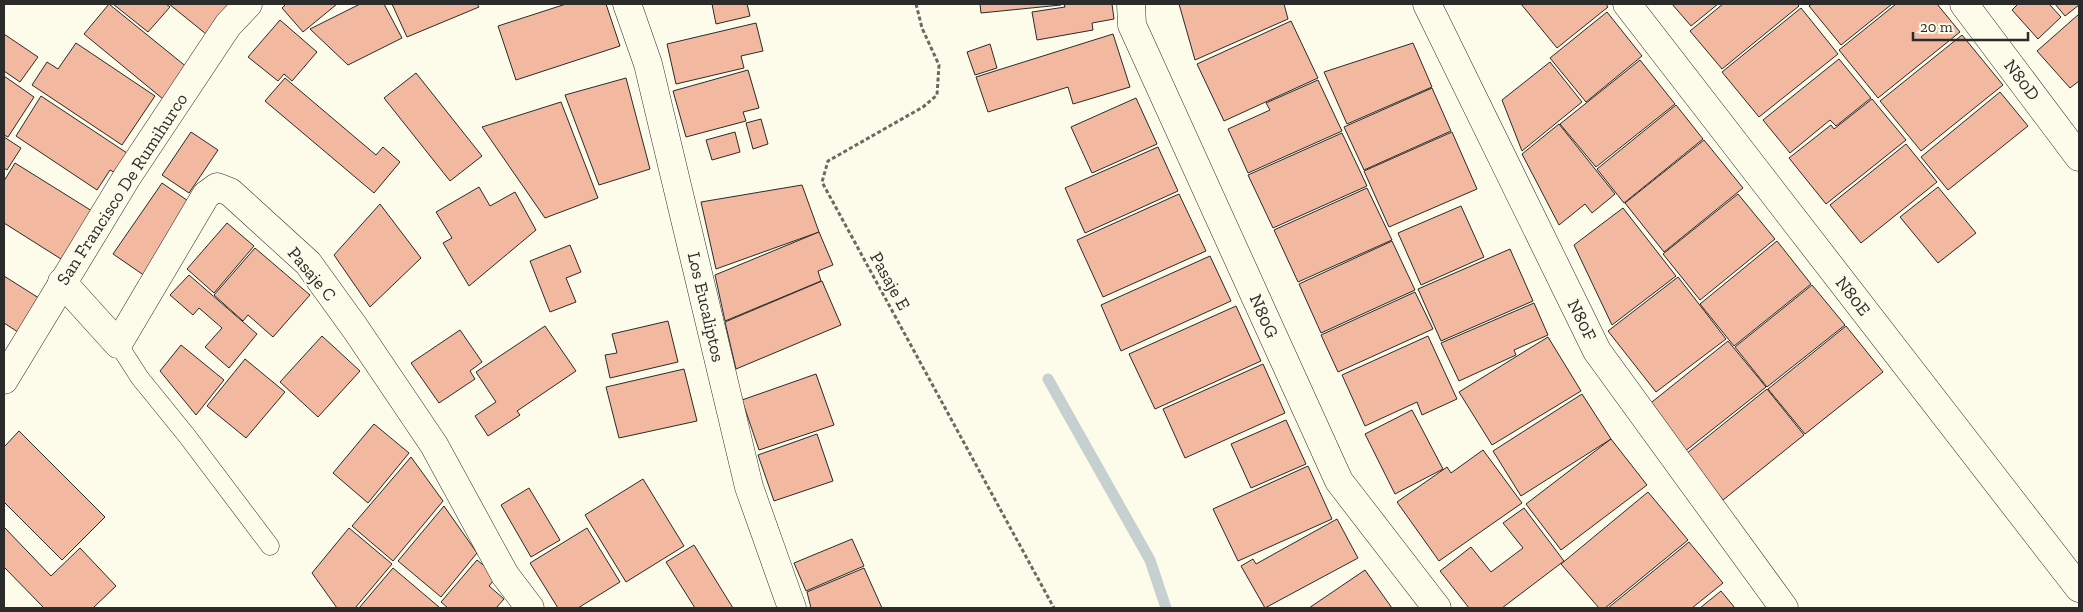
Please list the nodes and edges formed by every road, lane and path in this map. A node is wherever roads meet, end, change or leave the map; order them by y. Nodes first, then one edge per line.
1 (248, 4) edge
2 (626, 4) edge
3 (916, 4) edge
4 (1131, 4) edge
5 (1427, 4) edge
6 (1627, 4) edge
7 (1964, 4) edge
8 (2079, 157) edge
9 (62, 282) junction
10 (118, 344) junction
11 (4, 380) edge
12 (270, 546) dead end
13 (2079, 588) edge
14 (530, 608) edge
15 (792, 608) edge
16 (1054, 608) edge
17 (1437, 608) edge
18 (1784, 608) edge

1 - 9 street, San Francisco De Rumihurco
2 - 15 street, Los Eucaliptos
3 - 16 path, Pasaje E
4 - 17 street, N80G
5 - 18 street, N80F
6 - 13 street, N80E
7 - 8 street, N80D
9 - 10 street
9 - 11 street, San Francisco De Rumihurco
10 - 12 lane
10 - 14 street, Pasaje C

